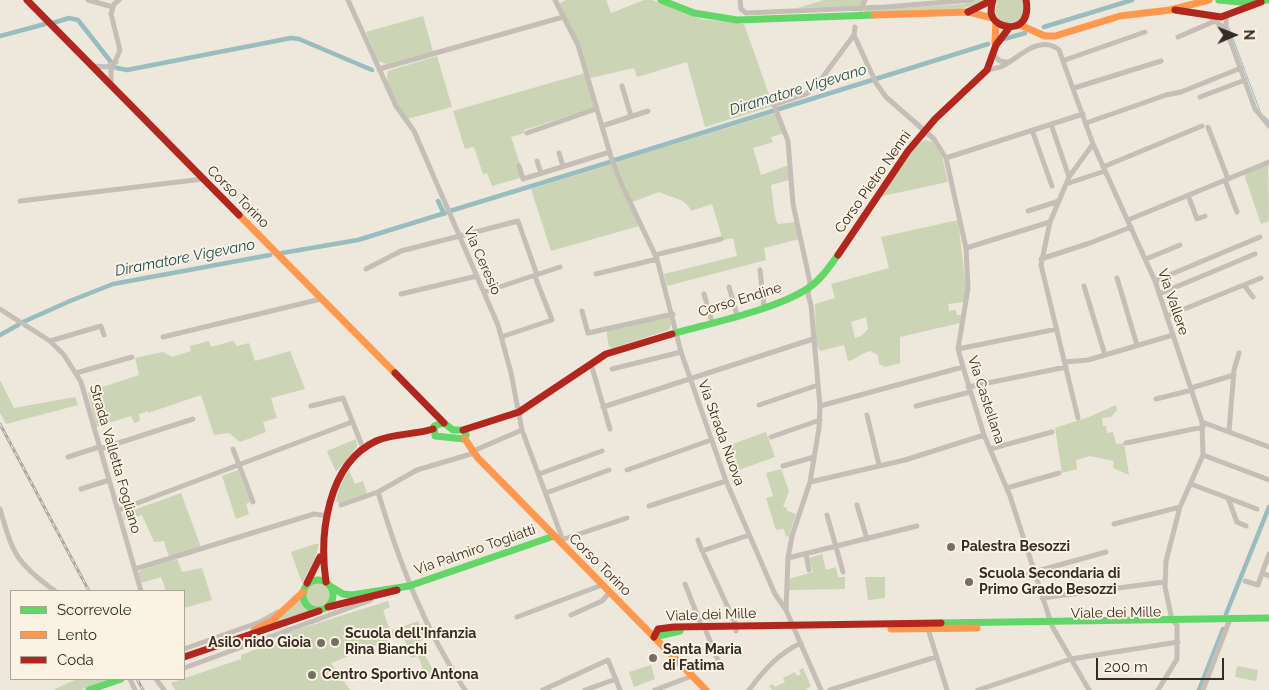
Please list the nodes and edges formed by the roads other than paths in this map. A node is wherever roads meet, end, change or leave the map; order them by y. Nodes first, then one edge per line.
1 (26, 0) edge
2 (88, 0) edge
3 (119, 0) edge
4 (348, 0) edge
5 (555, 0) edge
6 (660, 0) edge
7 (740, 0) edge
8 (865, 0) edge
9 (970, 0) edge
10 (993, 0) edge
11 (1026, 0) edge
12 (1205, 0) edge
13 (1221, 0) edge
14 (1265, 1) edge
15 (113, 7) junction
16 (861, 8) junction
17 (1170, 10) junction
18 (968, 12) junction
19 (1028, 15) junction
20 (1206, 16) junction
21 (1226, 16) junction
22 (563, 17) junction
23 (995, 20) junction
24 (1215, 21) junction
25 (1020, 24) junction
26 (855, 27) dead end
27 (1009, 28) junction
28 (1226, 29) junction
29 (1037, 31) junction
30 (1145, 32) dead end
31 (854, 35) junction
32 (1178, 37) dead end
33 (996, 45) junction
34 (993, 55) junction
35 (1065, 60) junction
36 (1162, 61) dead end
37 (1007, 62) junction
38 (93, 66) junction
39 (1241, 68) junction
40 (109, 69) junction
41 (379, 69) junction
42 (987, 70) junction
43 (102, 75) junction
44 (1245, 80) junction
45 (111, 84) junction
46 (622, 86) dead end
47 (1074, 88) junction
48 (1200, 97) dead end
49 (596, 110) junction
50 (648, 111) dead end
51 (1083, 114) junction
52 (631, 116) junction
53 (1086, 123) junction
54 (1051, 124) junction
55 (602, 126) junction
56 (1269, 126) edge
57 (1032, 130) junction
58 (527, 132) dead end
59 (924, 132) junction
60 (1093, 144) junction
61 (610, 152) junction
62 (559, 153) dead end
63 (946, 158) junction
64 (537, 161) dead end
65 (1269, 162) edge
66 (518, 166) dead end
67 (563, 166) junction
68 (1104, 169) junction
69 (541, 174) junction
70 (1069, 178) junction
71 (203, 179) junction
72 (1226, 179) junction
73 (1066, 184) junction
74 (1052, 186) dead end
75 (1188, 195) junction
76 (20, 201) dead end
77 (1059, 201) junction
78 (1028, 211) dead end
79 (1237, 212) dead end
80 (1205, 216) dead end
81 (1128, 220) junction
82 (1050, 222) junction
83 (1131, 227) junction
84 (459, 235) junction
85 (1260, 237) dead end
86 (721, 239) dead end
87 (1180, 245) dead end
88 (966, 248) junction
89 (1255, 254) dead end
90 (656, 257) junction
91 (1042, 259) junction
92 (1146, 259) junction
93 (560, 267) dead end
94 (366, 269) dead end
95 (760, 270) dead end
96 (596, 274) dead end
97 (477, 276) junction
98 (537, 277) junction
99 (1117, 278) dead end
100 (1261, 278) dead end
101 (1155, 281) junction
102 (1244, 285) junction
103 (1084, 286) dead end
104 (729, 287) dead end
105 (808, 289) junction
106 (484, 292) junction
107 (401, 294) dead end
108 (704, 294) dead end
109 (1159, 294) junction
110 (1253, 297) dead end
111 (321, 299) junction
112 (764, 308) junction
113 (0, 309) edge
114 (582, 311) dead end
115 (673, 314) junction
116 (737, 315) junction
117 (1166, 316) junction
118 (552, 320) junction
119 (712, 322) junction
120 (554, 327) dead end
121 (1057, 329) junction
122 (678, 332) junction
123 (104, 335) dead end
124 (1173, 335) junction
125 (163, 337) dead end
126 (501, 337) junction
127 (813, 339) junction
128 (50, 341) junction
129 (1136, 346) junction
130 (958, 350) junction
131 (681, 352) junction
132 (1238, 353) dead end
133 (1105, 355) junction
134 (132, 358) dead end
135 (591, 364) junction
136 (1065, 365) junction
137 (963, 367) junction
138 (612, 369) dead end
139 (76, 373) junction
140 (1234, 375) junction
141 (690, 379) junction
142 (818, 385) junction
143 (969, 389) junction
144 (1191, 389) junction
145 (1156, 399) dead end
146 (759, 405) dead end
147 (311, 406) dead end
148 (820, 406) junction
149 (916, 406) dead end
150 (604, 407) junction
151 (432, 412) junction
152 (519, 412) junction
153 (867, 415) dead end
154 (1078, 418) dead end
155 (193, 419) dead end
156 (820, 420) junction
157 (352, 422) junction
158 (444, 423) junction
159 (1202, 424) junction
160 (433, 428) junction
161 (522, 430) junction
162 (610, 430) dead end
163 (1052, 432) dead end
164 (1230, 432) junction
165 (465, 435) junction
166 (984, 435) junction
167 (400, 436) junction
168 (771, 437) dead end
169 (437, 438) junction
170 (457, 440) junction
171 (711, 440) junction
172 (1126, 443) dead end
173 (1269, 447) edge
174 (100, 448) junction
175 (364, 448) junction
176 (233, 449) dead end
177 (990, 449) junction
178 (602, 451) dead end
179 (474, 454) junction
180 (1203, 455) junction
181 (68, 457) dead end
182 (814, 457) junction
183 (239, 464) junction
184 (879, 465) junction
185 (783, 466) dead end
186 (609, 470) dead end
187 (627, 470) dead end
188 (1059, 473) dead end
189 (539, 474) junction
190 (109, 480) junction
191 (1269, 480) edge
192 (726, 481) junction
193 (810, 482) junction
194 (1191, 484) junction
195 (1007, 488) junction
196 (81, 490) dead end
197 (378, 492) junction
198 (546, 493) junction
199 (1228, 498) junction
200 (253, 502) dead end
201 (341, 505) dead end
202 (857, 505) dead end
203 (649, 506) dead end
204 (1180, 507) junction
205 (0, 509) edge
206 (1257, 509) dead end
207 (118, 510) junction
208 (827, 515) dead end
209 (328, 516) junction
210 (627, 518) dead end
211 (1114, 524) dead end
212 (917, 526) dead end
213 (1246, 526) dead end
214 (749, 535) junction
215 (867, 539) junction
216 (559, 540) junction
217 (698, 540) dead end
218 (836, 547) junction
219 (323, 550) junction
220 (1106, 552) dead end
221 (806, 554) junction
222 (1269, 554) edge
223 (704, 555) dead end
224 (788, 558) junction
225 (135, 569) junction
226 (810, 570) dead end
227 (843, 572) dead end
228 (1262, 573) junction
229 (996, 574) dead end
230 (1034, 574) junction
231 (1269, 576) edge
232 (1245, 581) dead end
233 (1164, 582) junction
234 (328, 584) junction
235 (685, 584) dead end
236 (602, 585) junction
237 (407, 586) junction
238 (305, 589) junction
239 (54, 590) edge
240 (141, 590) edge
241 (610, 592) junction
242 (1042, 598) junction
243 (288, 607) junction
244 (325, 610) junction
245 (786, 610) junction
246 (571, 614) dead end
247 (517, 617) dead end
248 (1269, 618) edge
249 (1227, 621) junction
250 (1174, 622) junction
251 (1269, 623) edge
252 (1051, 624) junction
253 (795, 627) junction
254 (704, 629) junction
255 (736, 629) junction
256 (928, 629) junction
257 (247, 635) junction
258 (654, 637) junction
259 (1178, 642) junction
260 (801, 643) junction
261 (185, 648) edge
262 (185, 657) edge
263 (936, 658) junction
264 (1071, 659) junction
265 (720, 666) dead end
266 (185, 668) edge
267 (692, 676) junction
268 (616, 679) junction
269 (118, 680) edge
270 (157, 680) edge
271 (164, 680) edge
272 (160, 683) junction
273 (89, 690) edge
274 (164, 690) edge
275 (465, 690) edge
276 (543, 690) edge
277 (586, 690) edge
278 (620, 690) edge
279 (655, 690) edge
280 (706, 690) edge
281 (749, 690) edge
282 (821, 690) edge
283 (830, 690) edge
284 (947, 690) edge
285 (978, 690) edge
286 (1089, 690) edge
287 (1158, 690) edge
288 (1203, 690) edge

1 - 38 main road, Corso Torino
2 - 15 street
3 - 15 street
4 - 41 street, Via Ceresio
5 - 22 street, Via Strada Nuova
6 - 18 main road
7 - 16 street
8 - 16 street
9 - 16 street
10 - 18 main road
10 - 23 main road, Corso Pietro Nenni
11 - 19 main road
12 - 17 main road
12 - 20 main road
13 - 14 main road
13 - 21 main road
14 - 21 main road
15 - 40 street
17 - 20 main road
17 - 29 main road
18 - 23 main road
19 - 25 main road
19 - 29 main road
20 - 21 main road
20 - 24 street
21 - 28 street
22 - 41 street
22 - 49 street, Via Strada Nuova
23 - 27 main road
23 - 33 main road, Corso Pietro Nenni
24 - 28 street
24 - 32 street
25 - 27 main road
25 - 29 main road
26 - 31 street
27 - 33 main road, Corso Pietro Nenni
28 - 39 street
30 - 35 street
31 - 59 street, Via Castellana
31 - 105 street
33 - 34 main road, Corso Pietro Nenni
34 - 37 street
34 - 42 main road, Corso Pietro Nenni
35 - 37 street
35 - 47 street, Via Vallere
36 - 47 street
37 - 42 street
38 - 40 street
38 - 43 main road, Corso Torino
39 - 44 street
39 - 53 street
40 - 43 street
40 - 45 street
41 - 84 street, Via Ceresio
42 - 59 main road, Corso Pietro Nenni
43 - 45 main road, Corso Torino
44 - 48 street
44 - 56 street
45 - 71 main road, Corso Torino
46 - 52 street
47 - 51 street, Via Vallere
49 - 55 street, Via Strada Nuova
49 - 58 street
50 - 52 street
51 - 53 street, Via Vallere
51 - 54 street
52 - 55 street
53 - 60 street, Via Vallere
54 - 57 street
54 - 70 street
55 - 61 street, Via Strada Nuova
57 - 63 street
57 - 74 street
59 - 63 street, Via Castellana
59 - 105 main road, Corso Pietro Nenni
60 - 68 street, Via Vallere
60 - 70 street
61 - 67 street
61 - 90 street, Via Strada Nuova
62 - 67 street
63 - 88 street, Via Castellana
64 - 69 street
65 - 72 street
66 - 69 street
67 - 69 street
68 - 72 street
68 - 73 street
68 - 81 street, Via Vallere
70 - 73 street
71 - 76 street
71 - 111 main road, Corso Torino
72 - 75 street
72 - 79 street
73 - 77 street
75 - 80 street
75 - 81 street
77 - 78 street
77 - 82 street
81 - 83 street, Via Vallere
82 - 88 street
82 - 91 street
83 - 91 street
83 - 92 street, Via Vallere
84 - 94 street
84 - 97 street, Via Ceresio
84 - 98 street
85 - 101 street
86 - 90 street
87 - 92 street
88 - 130 street, Via Castellana
89 - 109 street
90 - 96 street
90 - 115 street, Via Strada Nuova
91 - 121 street
92 - 101 street, Via Vallere
93 - 98 street
95 - 112 street
97 - 106 street, Via Ceresio
97 - 107 street
98 - 106 street
98 - 118 street
99 - 129 street
100 - 102 street
101 - 109 street, Via Vallere
102 - 110 street
102 - 117 street
103 - 133 street
104 - 116 street
105 - 112 main road, Corso Endine
105 - 127 street
106 - 126 street, Via Ceresio
108 - 119 street
109 - 117 street, Via Vallere
111 - 125 street
111 - 151 main road, Corso Torino
112 - 116 main road, Corso Endine
113 - 128 street, Strada Valletta Fogliano
114 - 115 street
115 - 122 street, Via Strada Nuova
116 - 119 main road, Corso Endine
117 - 124 street, Via Vallere
118 - 120 street
118 - 126 street
119 - 122 main road, Corso Endine
121 - 130 street
121 - 136 street
122 - 131 street, Via Strada Nuova
122 - 135 main road, Corso Endine
123 - 128 street
124 - 129 street
124 - 144 street, Via Vallere
126 - 152 street, Via Ceresio
127 - 141 street
127 - 142 street
128 - 139 street, Strada Valletta Fogliano
129 - 133 street
130 - 137 street, Via Castellana
131 - 138 street
131 - 141 street, Via Strada Nuova
132 - 140 street
133 - 136 street
134 - 139 street
135 - 150 street
135 - 152 main road, Corso Endine
136 - 143 street
136 - 154 street
137 - 143 street, Via Castellana
137 - 148 street
139 - 174 street, Strada Valletta Fogliano
140 - 144 street
140 - 164 street
141 - 150 street
141 - 171 street, Via Strada Nuova
142 - 146 street
142 - 148 street
143 - 149 street
143 - 166 street, Via Castellana
144 - 145 street
144 - 159 street, Via Vallere
147 - 157 street
148 - 156 street
150 - 162 street
151 - 158 main road, Corso Torino
151 - 160 main road
152 - 161 street, Via Ceresio
152 - 165 main road, Corso Endine
153 - 184 street
155 - 174 street
156 - 168 street
156 - 182 street
157 - 175 street
157 - 183 street
158 - 160 main road
158 - 165 main road
159 - 164 street
159 - 172 street
159 - 180 street, Via Vallere
160 - 167 main road
160 - 169 main road
161 - 179 street
161 - 189 street, Via Ceresio
163 - 177 street
164 - 173 street
165 - 170 main road, Corso Endine
165 - 179 main road, Corso Torino
166 - 177 street, Via Castellana
166 - 184 street
167 - 169 main road, Corso Endine
167 - 175 main road
169 - 170 main road, Corso Endine
170 - 179 main road, Corso Torino
171 - 187 street
171 - 192 street, Via Strada Nuova
174 - 181 street
174 - 190 street, Strada Valletta Fogliano
175 - 209 main road
176 - 183 street
177 - 195 street, Via Castellana
178 - 189 street
179 - 197 street
179 - 216 main road, Corso Torino
180 - 191 street
180 - 194 street, Via Vallere
182 - 185 street
182 - 193 street
183 - 200 street
183 - 207 street
184 - 193 street
186 - 198 street
188 - 195 street
189 - 198 street, Via Ceresio
190 - 196 street
190 - 207 street, Strada Valletta Fogliano
192 - 203 street
192 - 214 street, Via Strada Nuova
193 - 224 street
194 - 199 street
194 - 204 street, Via Vallere
195 - 230 street, Via Castellana
197 - 201 street
197 - 237 street
198 - 216 street, Via Ceresio
199 - 206 street
199 - 213 street
202 - 215 street
204 - 211 street
204 - 233 street, Via Vallere
205 - 239 street
207 - 225 street, Strada Valletta Fogliano
208 - 218 street
209 - 219 main road
209 - 225 street
210 - 216 street
212 - 215 street
214 - 217 street
214 - 245 street, Via Strada Nuova
215 - 218 street
216 - 236 main road, Corso Torino
216 - 237 main road, Via Palmiro Togliatti
218 - 221 street
218 - 227 street
219 - 234 main road
219 - 238 main road
220 - 230 street
221 - 224 street
221 - 226 street
222 - 228 street
223 - 255 street
224 - 245 street
225 - 240 street, Strada Valletta Fogliano
228 - 231 street
228 - 232 street
229 - 230 street
230 - 242 street, Via Castellana
233 - 242 street
233 - 250 street, Via Vallere
234 - 237 main road, Via Palmiro Togliatti
234 - 238 main road
234 - 244 main road
235 - 254 street
236 - 241 main road, Corso Torino
236 - 247 street
237 - 244 main road, Via Palmiro Togliatti
237 - 275 street
238 - 243 main road
238 - 244 main road
241 - 246 street
241 - 258 main road, Corso Torino
242 - 252 street, Via Castellana
243 - 257 main road
243 - 261 street
244 - 257 main road, Via Palmiro Togliatti
244 - 266 street
245 - 253 street, Via Strada Nuova
248 - 249 main road, Viale dei Mille
249 - 250 main road, Viale dei Mille
249 - 251 main road, Viale dei Mille
249 - 288 street
250 - 252 main road, Viale dei Mille
250 - 259 street, Via Vallere
252 - 253 main road, Viale dei Mille
252 - 256 main road, Viale dei Mille
252 - 264 street, Via Castellana
253 - 255 main road, Viale dei Mille
253 - 256 main road, Viale dei Mille
253 - 260 street, Via Strada Nuova
254 - 255 main road, Viale dei Mille
254 - 258 main road, Viale dei Mille
254 - 265 street
256 - 263 street
257 - 262 main road
258 - 267 main road, Corso Torino
259 - 264 street
259 - 287 street, Via Vallere
260 - 281 street
260 - 282 street, Via Strada Nuova
263 - 283 street
263 - 284 street
264 - 285 street
264 - 286 street, Via Castellana
267 - 279 street
267 - 280 main road, Corso Torino
268 - 276 street
268 - 277 street
268 - 278 street
269 - 273 main road
270 - 272 street
271 - 272 street
272 - 274 street

